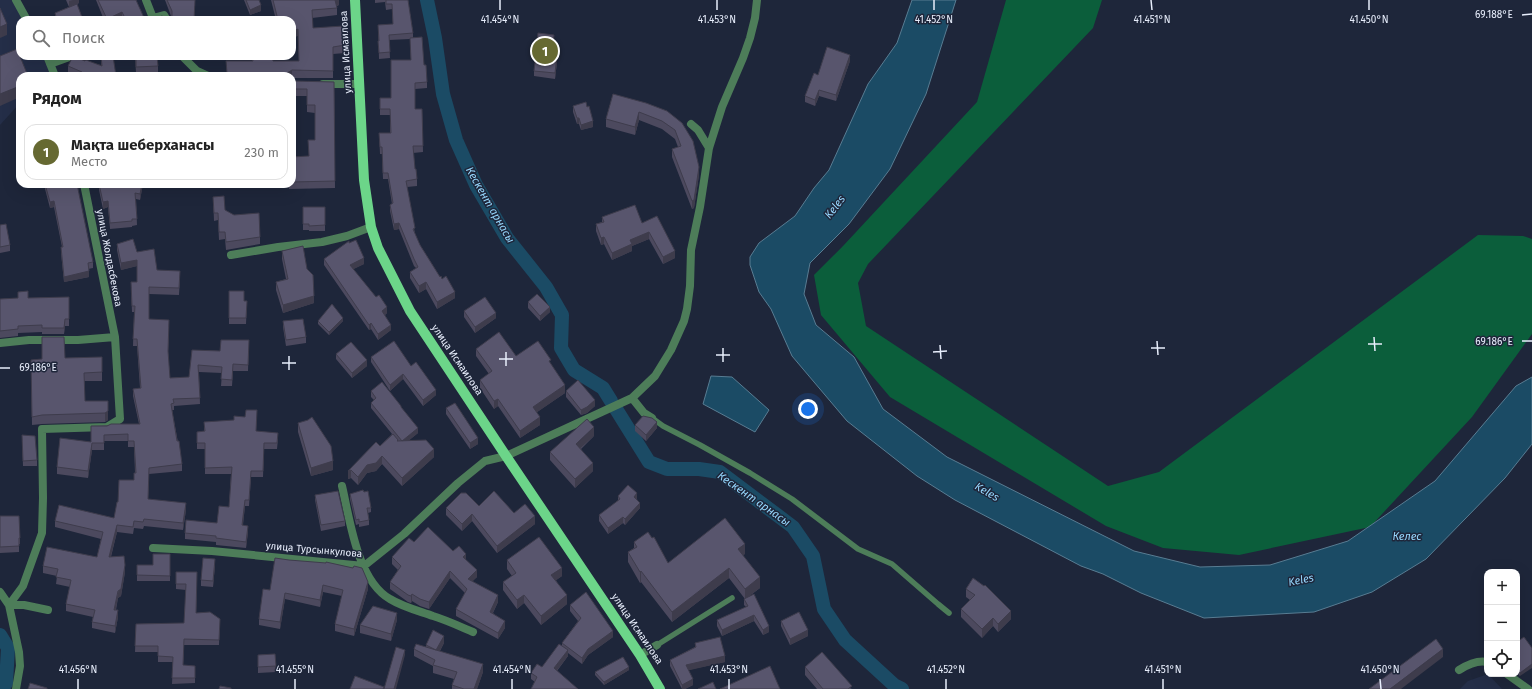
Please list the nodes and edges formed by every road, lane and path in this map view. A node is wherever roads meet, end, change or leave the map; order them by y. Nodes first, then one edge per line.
1 (16, 0) edge
2 (146, 0) edge
3 (355, 0) edge
4 (757, 0) edge
5 (25, 16) edge
6 (152, 16) edge
7 (48, 60) edge
8 (186, 60) edge
9 (53, 72) edge
10 (199, 72) edge
11 (314, 84) edge
12 (360, 84) junction
13 (691, 124) dead end
14 (709, 148) junction
15 (85, 188) edge
16 (371, 227) junction
17 (231, 256) dead end
18 (115, 337) junction
19 (0, 343) edge
20 (632, 398) junction
21 (652, 418) joint
22 (506, 456) junction
23 (342, 486) dead end
24 (153, 548) dead end
25 (364, 566) junction
26 (0, 592) edge
27 (732, 598) dead end
28 (9, 605) junction
29 (48, 610) dead end
30 (949, 613) dead end
31 (473, 632) dead end
32 (657, 645) joint
33 (640, 655) junction
34 (1484, 661) edge
35 (1459, 670) dead end
36 (1511, 677) edge
37 (16, 689) edge
38 (660, 689) edge
39 (1528, 689) edge

1 - 5 street
2 - 6 street
3 - 12 main road, улица Исмаилова
4 - 14 street, улица Турсынкулова
7 - 9 street
8 - 10 street
11 - 12 street
12 - 16 main road, улица Исмаилова
13 - 14 street
14 - 20 street, улица Турсынкулова
15 - 18 street, улица Жолдасбекова
16 - 17 street
16 - 22 main road, улица Исмаилова
18 - 19 street
18 - 28 street, улица Жолдасбекова
20 - 21 street
20 - 22 street, улица Турсынкулова
21 - 30 lane
22 - 25 street, улица Турсынкулова
22 - 33 main road, улица Исмаилова
23 - 25 street
24 - 25 street, улица Турсынкулова
25 - 31 street
26 - 28 street
27 - 32 lane
28 - 29 street
28 - 37 street
32 - 33 street
33 - 38 main road, улица Исмаилова
34 - 35 street
36 - 39 street

